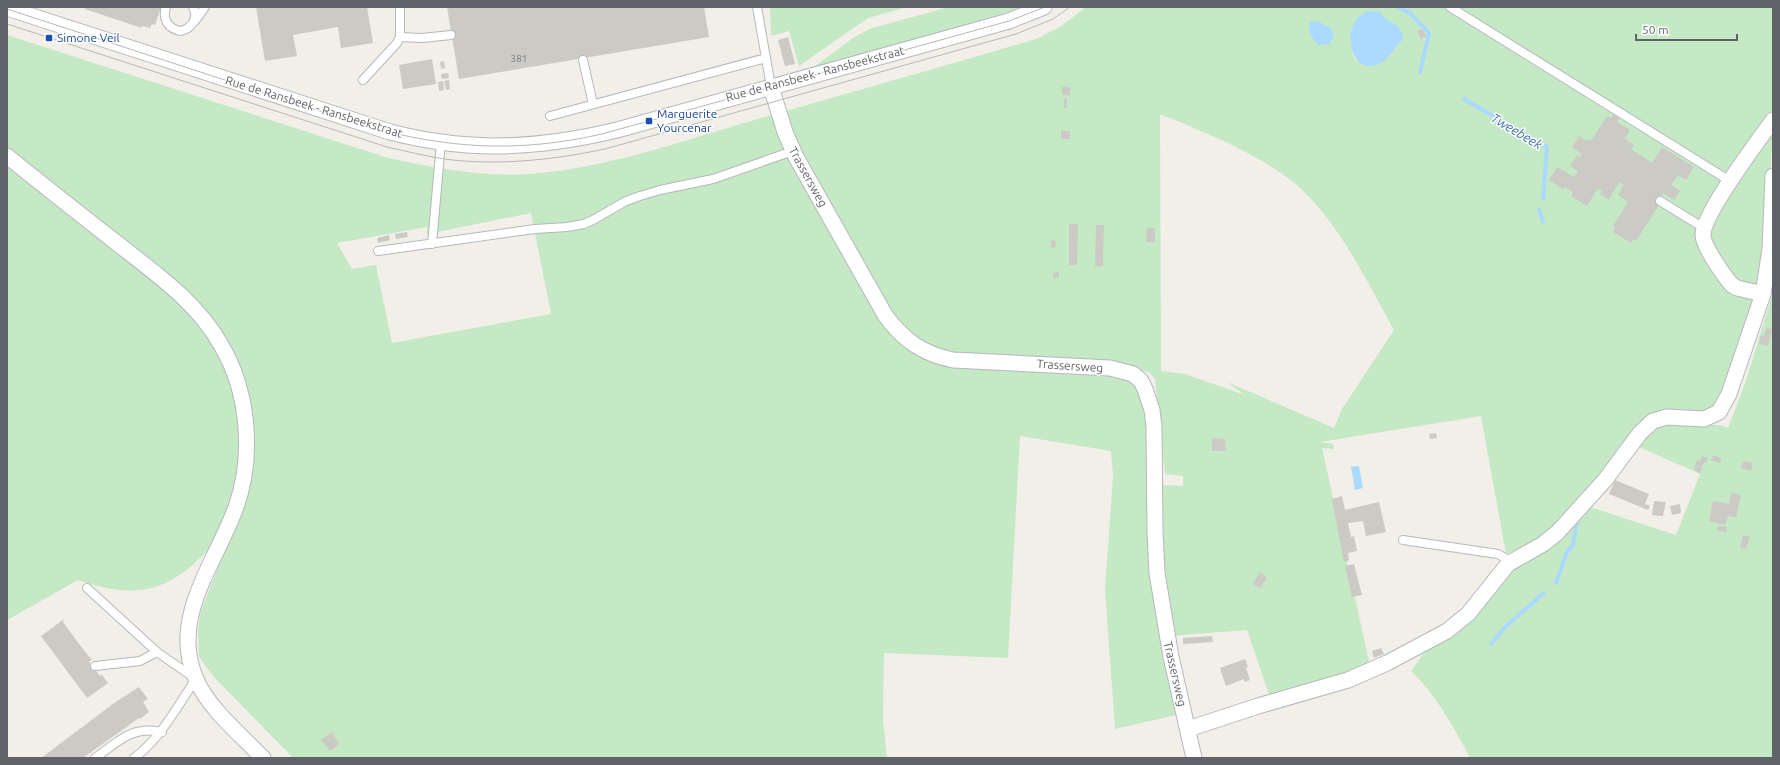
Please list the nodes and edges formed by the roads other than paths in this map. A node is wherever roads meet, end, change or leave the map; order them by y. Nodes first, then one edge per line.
1 (166, 7) edge
2 (193, 7) edge
3 (205, 7) edge
4 (400, 7) edge
5 (757, 7) edge
6 (1044, 7) edge
7 (1450, 7) edge
8 (7, 8) edge
9 (194, 22) junction
10 (451, 35) dead end
11 (400, 37) junction
12 (766, 58) junction
13 (583, 60) dead end
14 (363, 80) dead end
15 (771, 87) junction
16 (593, 104) junction
17 (550, 116) dead end
18 (1773, 120) edge
19 (440, 142) junction
20 (793, 151) junction
21 (7, 156) edge
22 (1773, 176) edge
23 (1730, 181) junction
24 (1660, 201) dead end
25 (1704, 228) junction
26 (432, 244) junction
27 (378, 251) dead end
28 (1763, 294) junction
29 (1403, 540) dead end
30 (1512, 562) junction
31 (87, 588) dead end
32 (157, 652) junction
33 (95, 666) dead end
34 (196, 679) junction
35 (1188, 729) junction
36 (162, 732) junction
37 (95, 758) edge
38 (134, 758) edge
39 (263, 758) edge
40 (1194, 758) edge

1 - 9 lane
2 - 9 lane
3 - 9 lane
4 - 11 lane
5 - 12 lane
6 - 15 street, Rue de Ransbeek - Ransbeekstraat
7 - 23 lane
8 - 19 street, Rue de Ransbeek - Ransbeekstraat
10 - 11 lane
11 - 14 lane
12 - 15 lane
12 - 16 lane
13 - 16 lane
15 - 19 street, Rue de Ransbeek - Ransbeekstraat
15 - 20 street, Trassersweg
16 - 17 lane
18 - 23 street
19 - 26 lane
20 - 26 lane
20 - 35 street, Trassersweg
21 - 34 street
22 - 28 street
23 - 25 street
24 - 25 lane
25 - 28 street
26 - 27 lane
28 - 30 street
29 - 30 lane
30 - 35 street
31 - 32 lane
32 - 33 lane
32 - 34 lane
34 - 36 lane
34 - 39 street
35 - 40 street, Trassersweg
36 - 37 lane
36 - 38 lane

